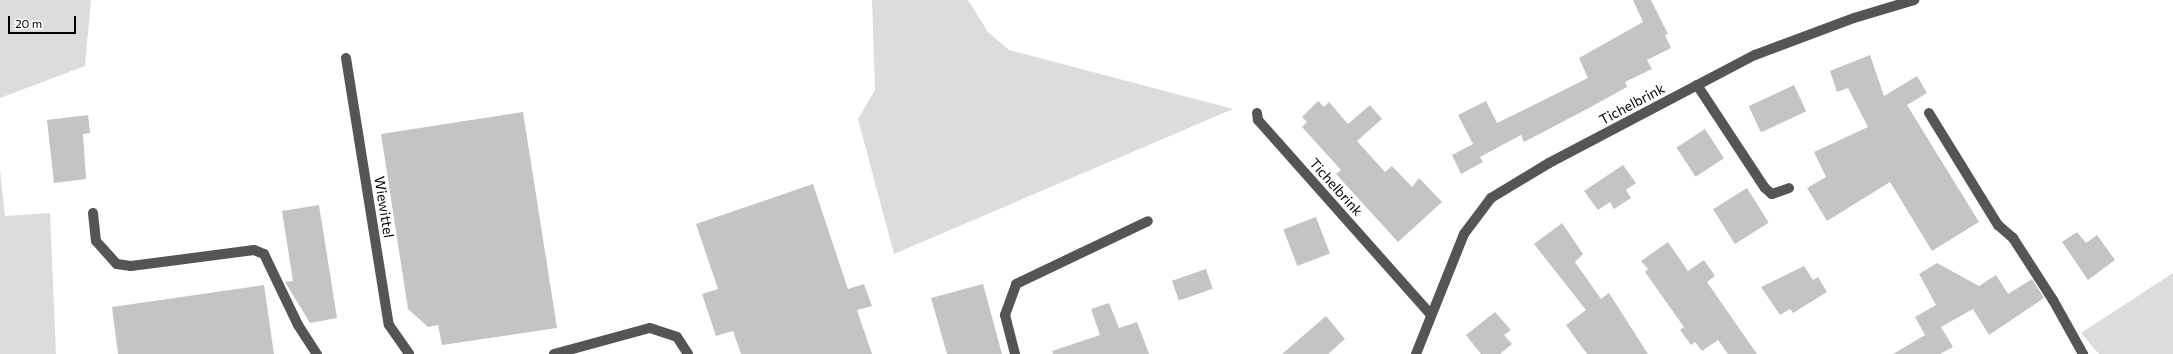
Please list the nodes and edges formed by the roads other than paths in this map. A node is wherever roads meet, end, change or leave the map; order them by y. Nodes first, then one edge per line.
1 (1914, 0) edge
2 (346, 58) dead end
3 (1697, 85) junction
4 (1257, 113) dead end
5 (1929, 113) dead end
6 (1789, 188) dead end
7 (93, 213) dead end
8 (1148, 221) dead end
9 (1430, 314) junction
10 (318, 354) edge
11 (409, 354) edge
12 (554, 354) edge
13 (688, 354) edge
14 (1015, 354) edge
15 (1416, 354) edge
16 (2083, 354) edge

1 - 3 street, Tichelbrink
2 - 11 street, Wiewittel
3 - 6 street
3 - 9 street, Tichelbrink
4 - 9 street, Tichelbrink
5 - 16 street
7 - 10 street
8 - 14 street
9 - 15 street, Tichelbrink
12 - 13 street

